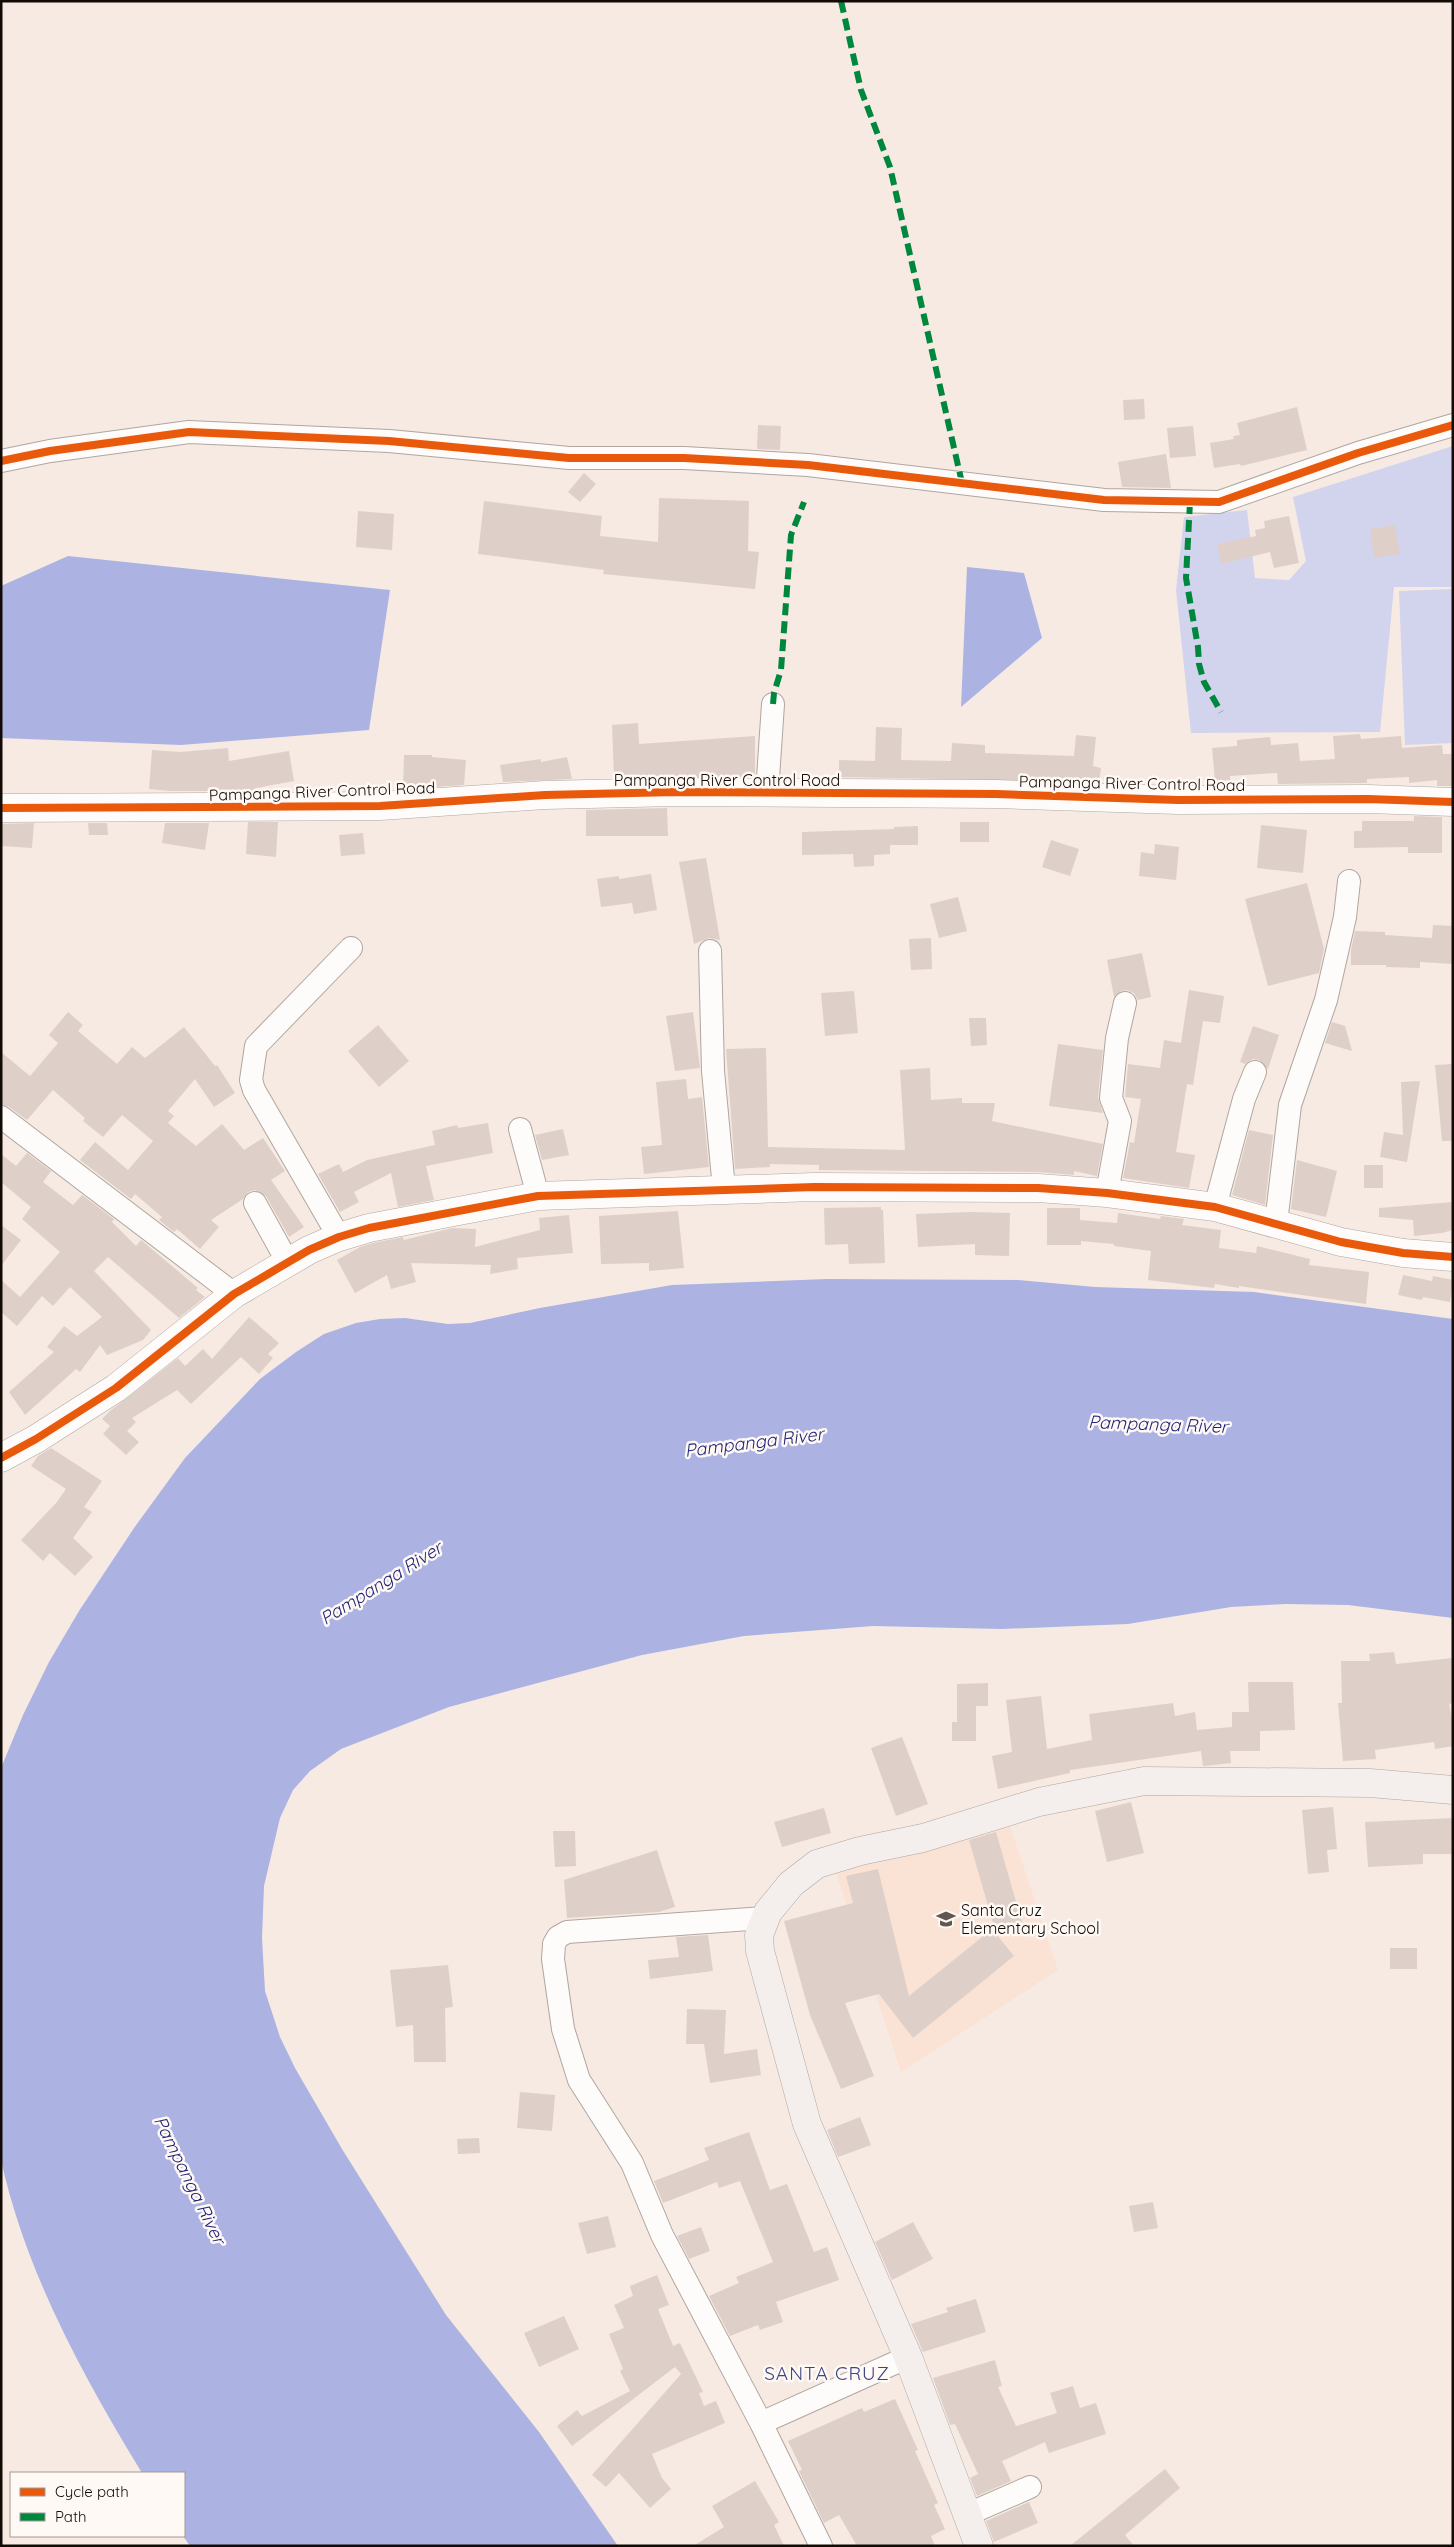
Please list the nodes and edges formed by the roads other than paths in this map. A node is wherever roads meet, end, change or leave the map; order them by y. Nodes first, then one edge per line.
1 (1453, 425) edge
2 (1, 461) edge
3 (773, 704) dead end
4 (767, 793) junction
5 (1453, 802) edge
6 (1, 808) edge
7 (1350, 881) dead end
8 (352, 948) dead end
9 (710, 951) dead end
10 (1125, 1004) dead end
11 (1255, 1072) dead end
12 (1, 1117) edge
13 (520, 1129) dead end
14 (724, 1189) junction
15 (1107, 1193) junction
16 (538, 1196) junction
17 (255, 1203) dead end
18 (1215, 1208) junction
19 (1276, 1223) junction
20 (339, 1237) junction
21 (1453, 1257) edge
22 (286, 1262) junction
23 (234, 1294) junction
24 (1, 1458) edge
25 (1453, 1790) edge
26 (764, 1918) junction
27 (908, 2357) junction
28 (761, 2423) junction
29 (1030, 2487) dead end
30 (966, 2515) junction
31 (821, 2546) edge
32 (979, 2546) edge

1 - 2 street
3 - 4 street
4 - 5 street, Pampanga River Control Road
4 - 6 street, Pampanga River Control Road
7 - 19 street
8 - 20 street
9 - 14 street
10 - 15 street
11 - 18 street
12 - 23 street
13 - 16 street
14 - 15 street
14 - 16 street
15 - 18 street
16 - 20 street
17 - 22 street
18 - 19 street
19 - 21 street
20 - 22 street
22 - 23 street
23 - 24 street
25 - 26 main road
26 - 27 main road
26 - 28 street
27 - 28 street
27 - 30 main road
28 - 31 street
29 - 30 street
30 - 32 main road

